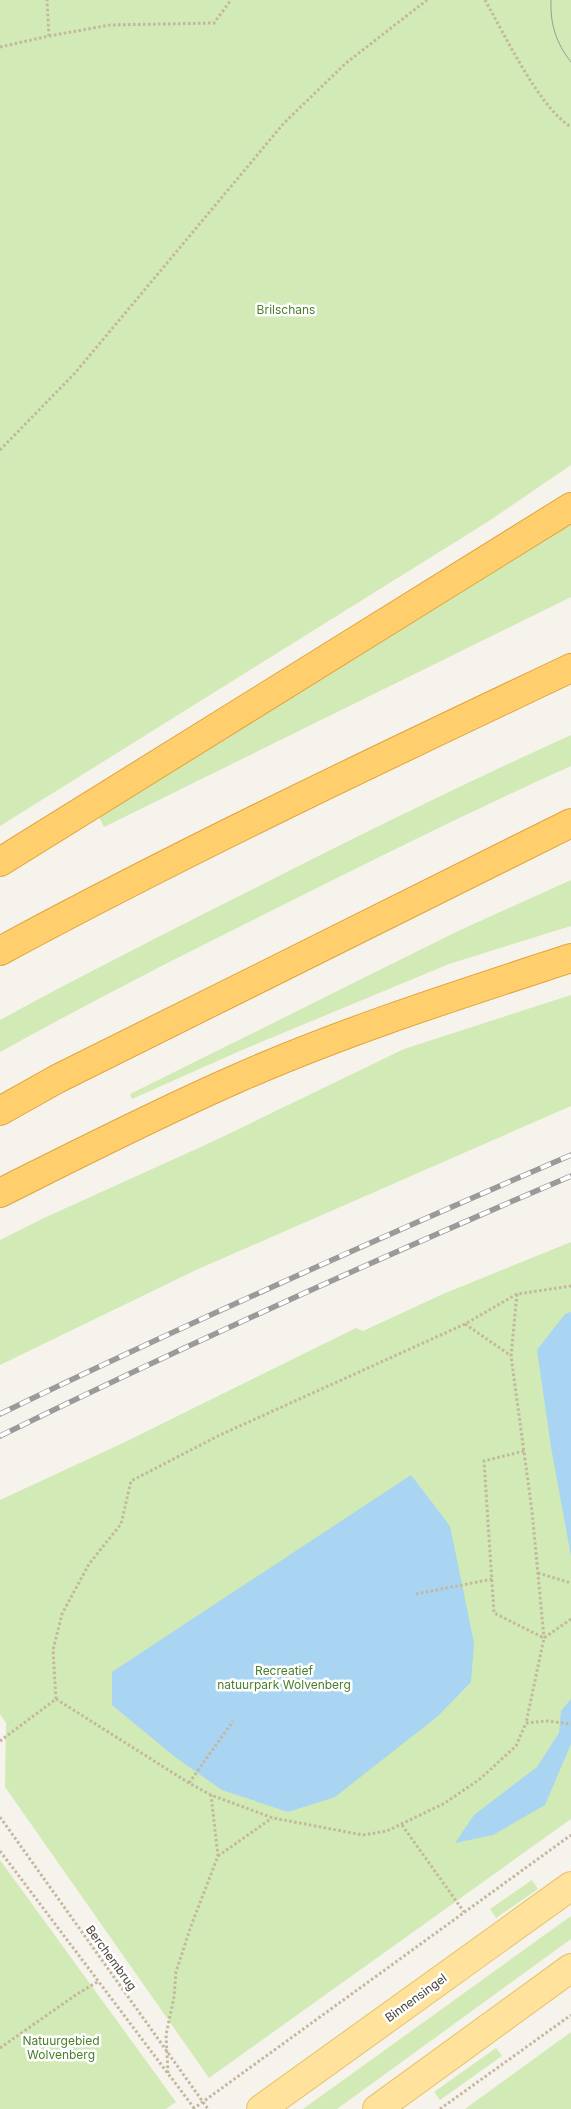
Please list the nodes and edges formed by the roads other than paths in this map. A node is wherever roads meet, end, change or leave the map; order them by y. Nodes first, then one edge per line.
1 (571, 507) edge
2 (571, 668) edge
3 (571, 822) edge
4 (0, 862) edge
5 (0, 951) edge
6 (571, 958) edge
7 (0, 1111) edge
8 (0, 1193) edge
9 (571, 1886) edge
10 (571, 1968) edge
11 (261, 2109) edge
12 (377, 2109) edge

1 - 4 highway
2 - 5 highway
3 - 7 highway
6 - 8 highway
9 - 11 main road, Binnensingel
10 - 12 main road

